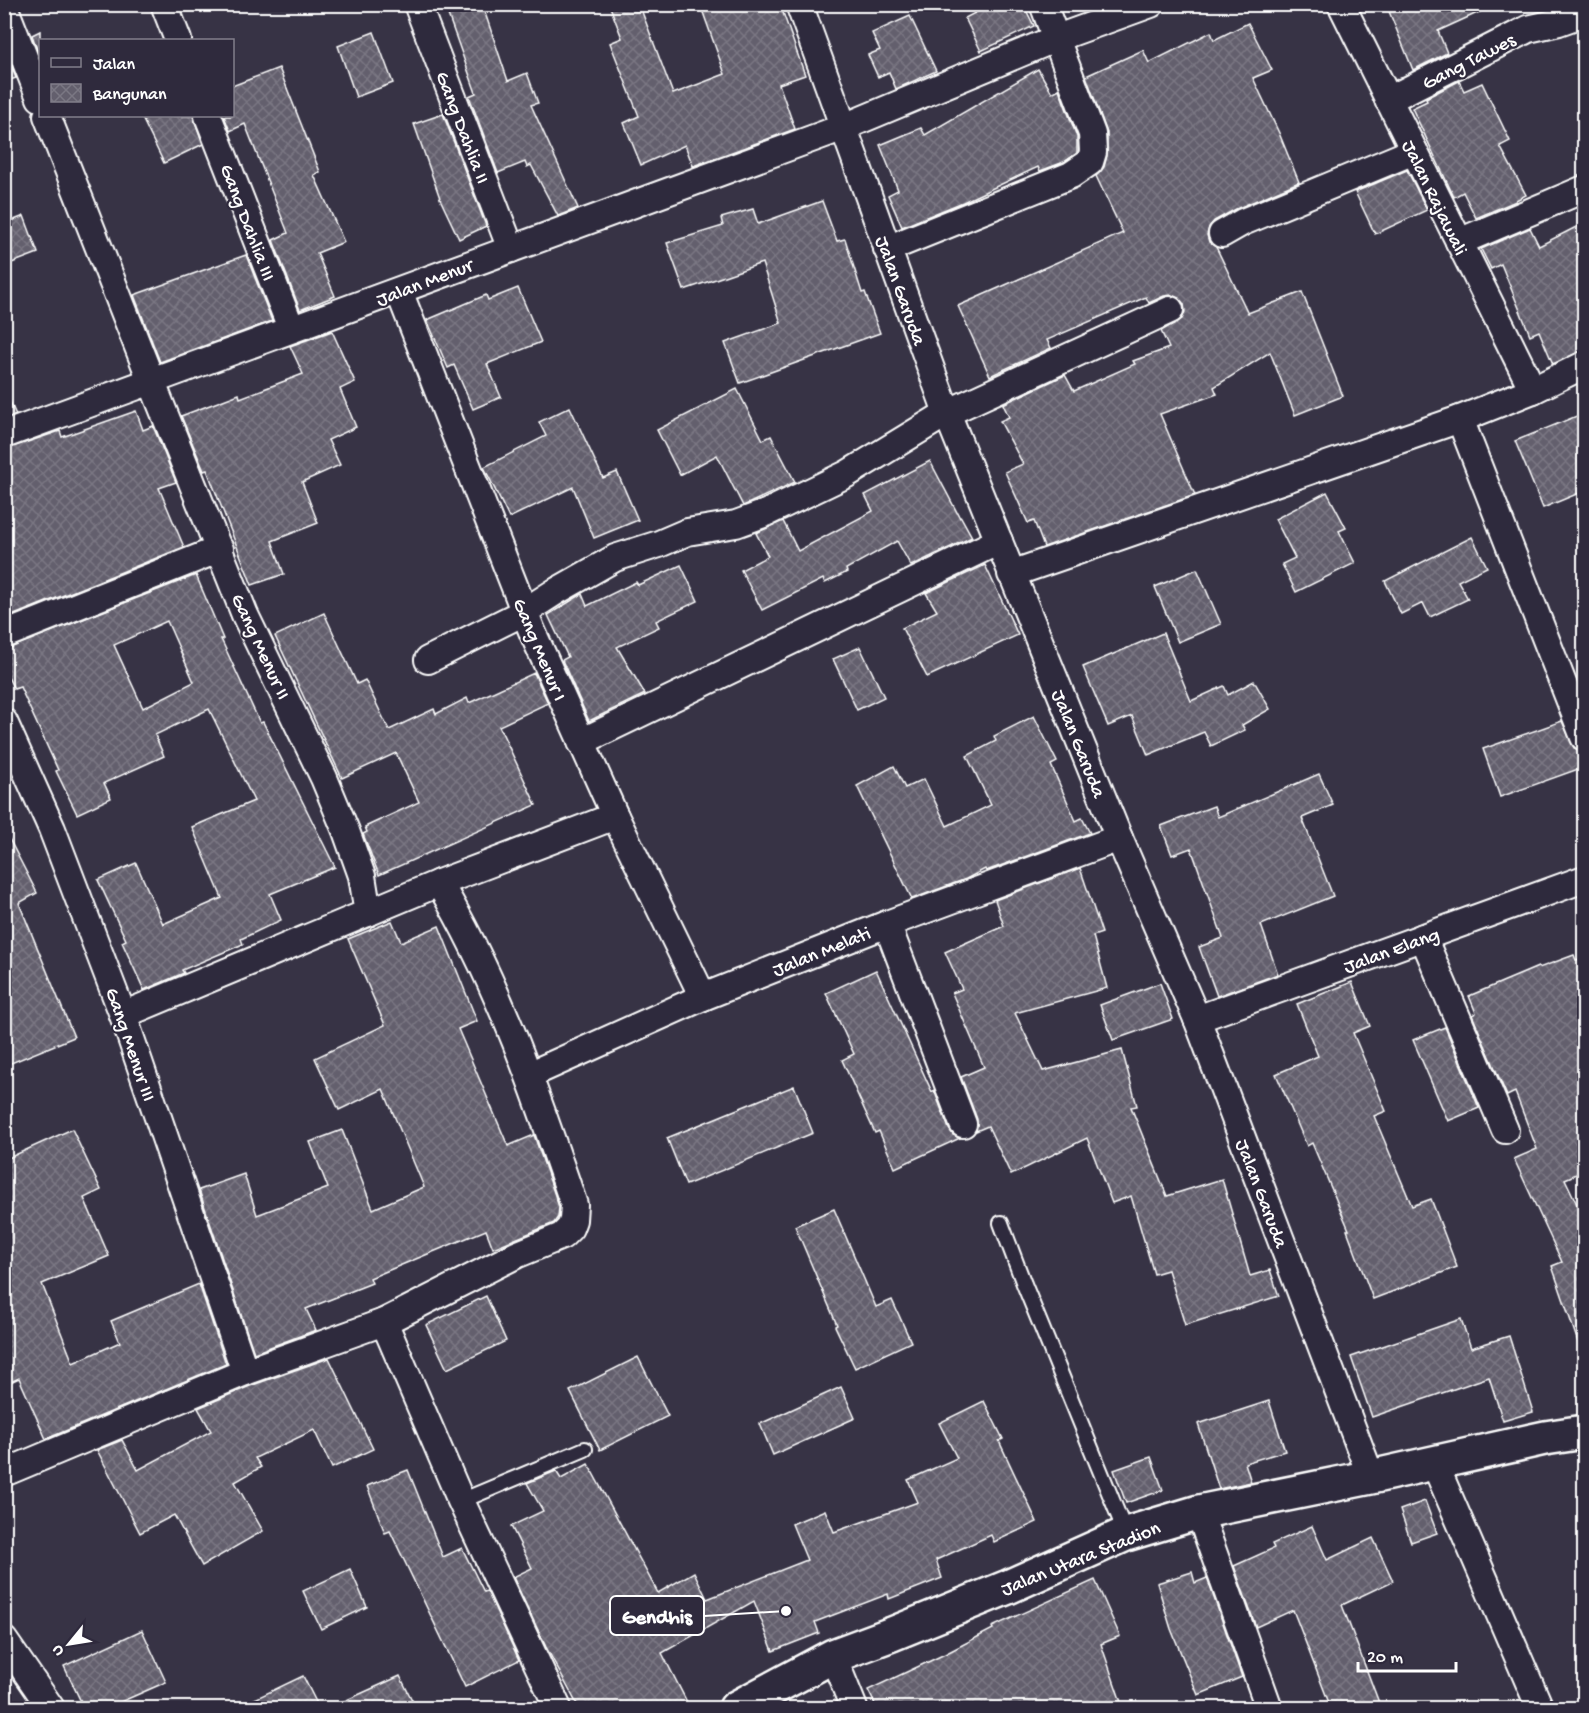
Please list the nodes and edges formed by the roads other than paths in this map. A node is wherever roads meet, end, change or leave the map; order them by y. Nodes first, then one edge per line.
1 (164, 4) edge
2 (417, 4) edge
3 (799, 4) edge
4 (1043, 4) edge
5 (1151, 4) edge
6 (1341, 4) edge
7 (4, 6) edge
8 (1584, 13) edge
9 (1057, 38) junction
10 (178, 39) edge
11 (39, 95) edge
12 (1388, 100) junction
13 (47, 117) edge
14 (208, 117) edge
15 (844, 127) junction
16 (1414, 151) junction
17 (1584, 189) edge
18 (1221, 234) dead end
19 (1459, 242) junction
20 (511, 249) junction
21 (887, 249) junction
22 (399, 291) junction
23 (1170, 310) dead end
24 (291, 328) junction
25 (1584, 365) edge
26 (151, 380) junction
27 (1533, 390) junction
28 (947, 413) junction
29 (1460, 419) junction
30 (4, 435) edge
31 (999, 541) junction
32 (220, 549) junction
33 (1011, 574) junction
34 (524, 612) junction
35 (4, 635) edge
36 (428, 660) dead end
37 (4, 722) edge
38 (1584, 736) edge
39 (582, 742) junction
40 (615, 816) junction
41 (1119, 838) junction
42 (1584, 879) edge
43 (439, 883) junction
44 (368, 913) junction
45 (887, 924) junction
46 (1423, 937) junction
47 (703, 997) junction
48 (123, 1016) junction
49 (1197, 1019) junction
50 (529, 1075) junction
51 (963, 1124) dead end
52 (1504, 1130) dead end
53 (1001, 1223) dead end
54 (384, 1322) junction
55 (245, 1372) junction
56 (1584, 1432) edge
57 (585, 1449) dead end
58 (1434, 1462) junction
59 (4, 1473) edge
60 (1371, 1477) junction
61 (461, 1501) junction
62 (1198, 1512) junction
63 (1126, 1534) junction
64 (6, 1647) edge
65 (834, 1656) junction
66 (51, 1708) edge
67 (558, 1708) edge
68 (736, 1708) edge
69 (854, 1708) edge
70 (1269, 1708) edge
71 (1540, 1708) edge

1 - 10 street
2 - 20 street, Gang Dahlia II
3 - 15 street, Jalan Garuda
4 - 9 street
5 - 9 street, Jalan Menur
6 - 12 street, Jalan Rajawali
7 - 11 street
8 - 12 street, Gang Tawes
9 - 15 street, Jalan Menur
9 - 21 street
12 - 16 street, Jalan Rajawali
13 - 26 street, Gang Menur II
14 - 24 street, Gang Dahlia III
15 - 20 street, Jalan Menur
15 - 21 street, Jalan Garuda
16 - 18 street
16 - 19 street, Jalan Rajawali
17 - 19 street
19 - 27 street, Jalan Rajawali
20 - 22 street, Jalan Menur
21 - 28 street, Jalan Garuda
22 - 24 street, Jalan Menur
22 - 34 street, Gang Menur I
23 - 28 street
24 - 26 street, Jalan Menur
25 - 27 street
26 - 30 street, Jalan Menur
26 - 32 street, Gang Menur II
27 - 29 street
28 - 31 street, Jalan Garuda
28 - 34 street
29 - 33 street
29 - 38 street
31 - 33 street, Jalan Garuda
31 - 39 street
32 - 35 street
32 - 44 street, Gang Menur II
33 - 41 street, Jalan Garuda
34 - 36 street
34 - 39 street, Gang Menur I
37 - 48 street, Gang Menur III
39 - 40 street, Gang Menur I
40 - 43 street
40 - 47 street, Gang Menur I
41 - 45 street, Jalan Melati
41 - 49 street, Jalan Garuda
42 - 46 street, Jalan Elang
43 - 44 street
43 - 50 street
44 - 48 street
45 - 47 street, Jalan Melati
45 - 51 street
46 - 49 street, Jalan Elang
46 - 52 street
47 - 50 street, Jalan Melati
48 - 55 street, Gang Menur III
49 - 60 street, Jalan Garuda
50 - 54 street
53 - 63 lane
54 - 55 street
54 - 61 street
55 - 59 street
56 - 58 street, Jalan Utara Stadion
57 - 61 lane
58 - 60 street, Jalan Utara Stadion
58 - 71 street
60 - 62 street, Jalan Utara Stadion
61 - 67 street
62 - 63 street, Jalan Utara Stadion
62 - 70 street
63 - 65 street, Jalan Utara Stadion
64 - 66 street
65 - 68 street, Jalan Utara Stadion
65 - 69 street

